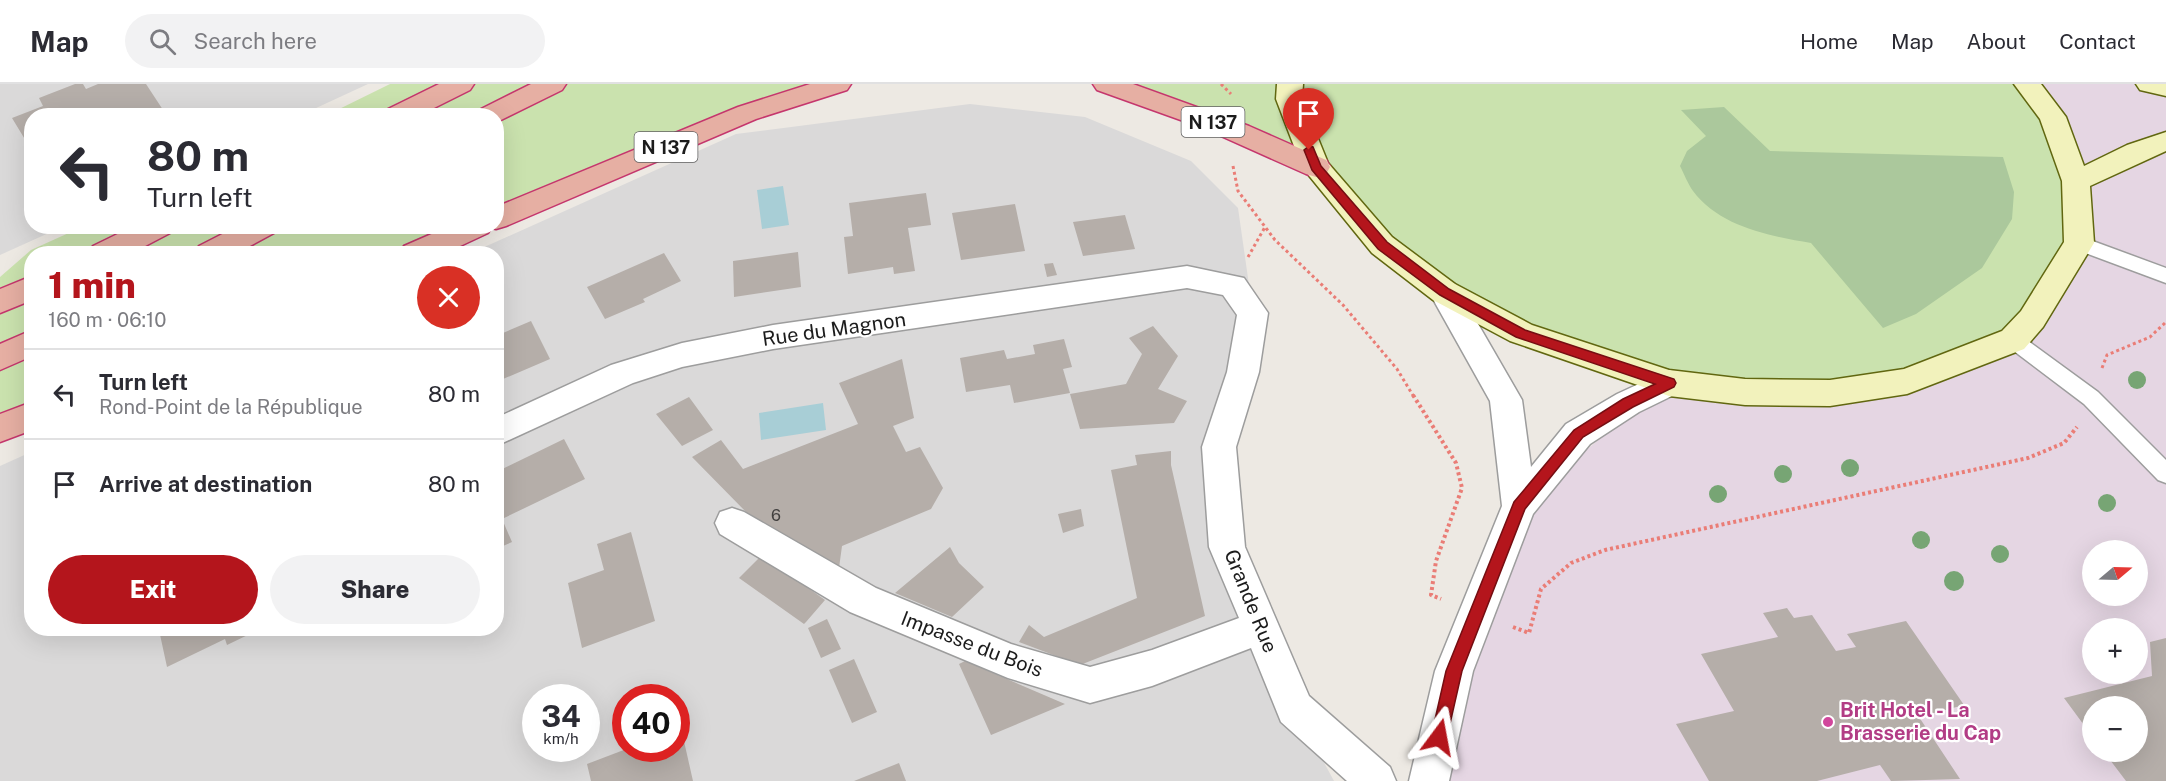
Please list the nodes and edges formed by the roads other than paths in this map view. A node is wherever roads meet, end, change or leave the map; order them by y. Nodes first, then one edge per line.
1 (435, 84) edge
2 (461, 84) edge
3 (553, 84) edge
4 (838, 84) edge
5 (1106, 84) edge
6 (1290, 84) edge
7 (2027, 84) edge
8 (2149, 84) edge
9 (2166, 87) edge
10 (393, 108) edge
11 (412, 108) edge
12 (504, 108) edge
13 (2166, 141) edge
14 (1316, 167) junction
15 (2076, 181) junction
16 (504, 216) edge
17 (144, 234) edge
18 (248, 234) edge
19 (460, 234) edge
20 (2079, 243) junction
21 (119, 246) edge
22 (225, 246) edge
23 (432, 246) edge
24 (2166, 276) edge
25 (24, 291) edge
26 (1444, 292) junction
27 (0, 302) edge
28 (1252, 313) joint
29 (2013, 340) junction
30 (24, 346) edge
31 (0, 358) edge
32 (1669, 383) junction
33 (24, 418) edge
34 (0, 429) edge
35 (504, 430) edge
36 (2166, 474) edge
37 (1519, 506) junction
38 (732, 523) dead end
39 (1261, 627) junction
40 (1376, 781) edge
41 (1429, 781) edge

1 - 10 highway
2 - 11 highway
3 - 12 highway
4 - 16 highway, N 137
5 - 14 highway, N 137
6 - 14 main road
7 - 15 main road
8 - 9 main road
13 - 15 main road
14 - 26 main road
15 - 20 main road
17 - 21 highway
18 - 22 highway
19 - 23 highway
20 - 24 lane
20 - 29 main road
25 - 27 highway
26 - 32 main road
26 - 37 street
28 - 35 street, Rue du Magnon
28 - 39 street, Grande Rue
29 - 32 main road
29 - 36 lane
30 - 31 highway
32 - 37 street
33 - 34 highway
37 - 41 street
38 - 39 street, Impasse du Bois
39 - 40 street, Grande Rue

